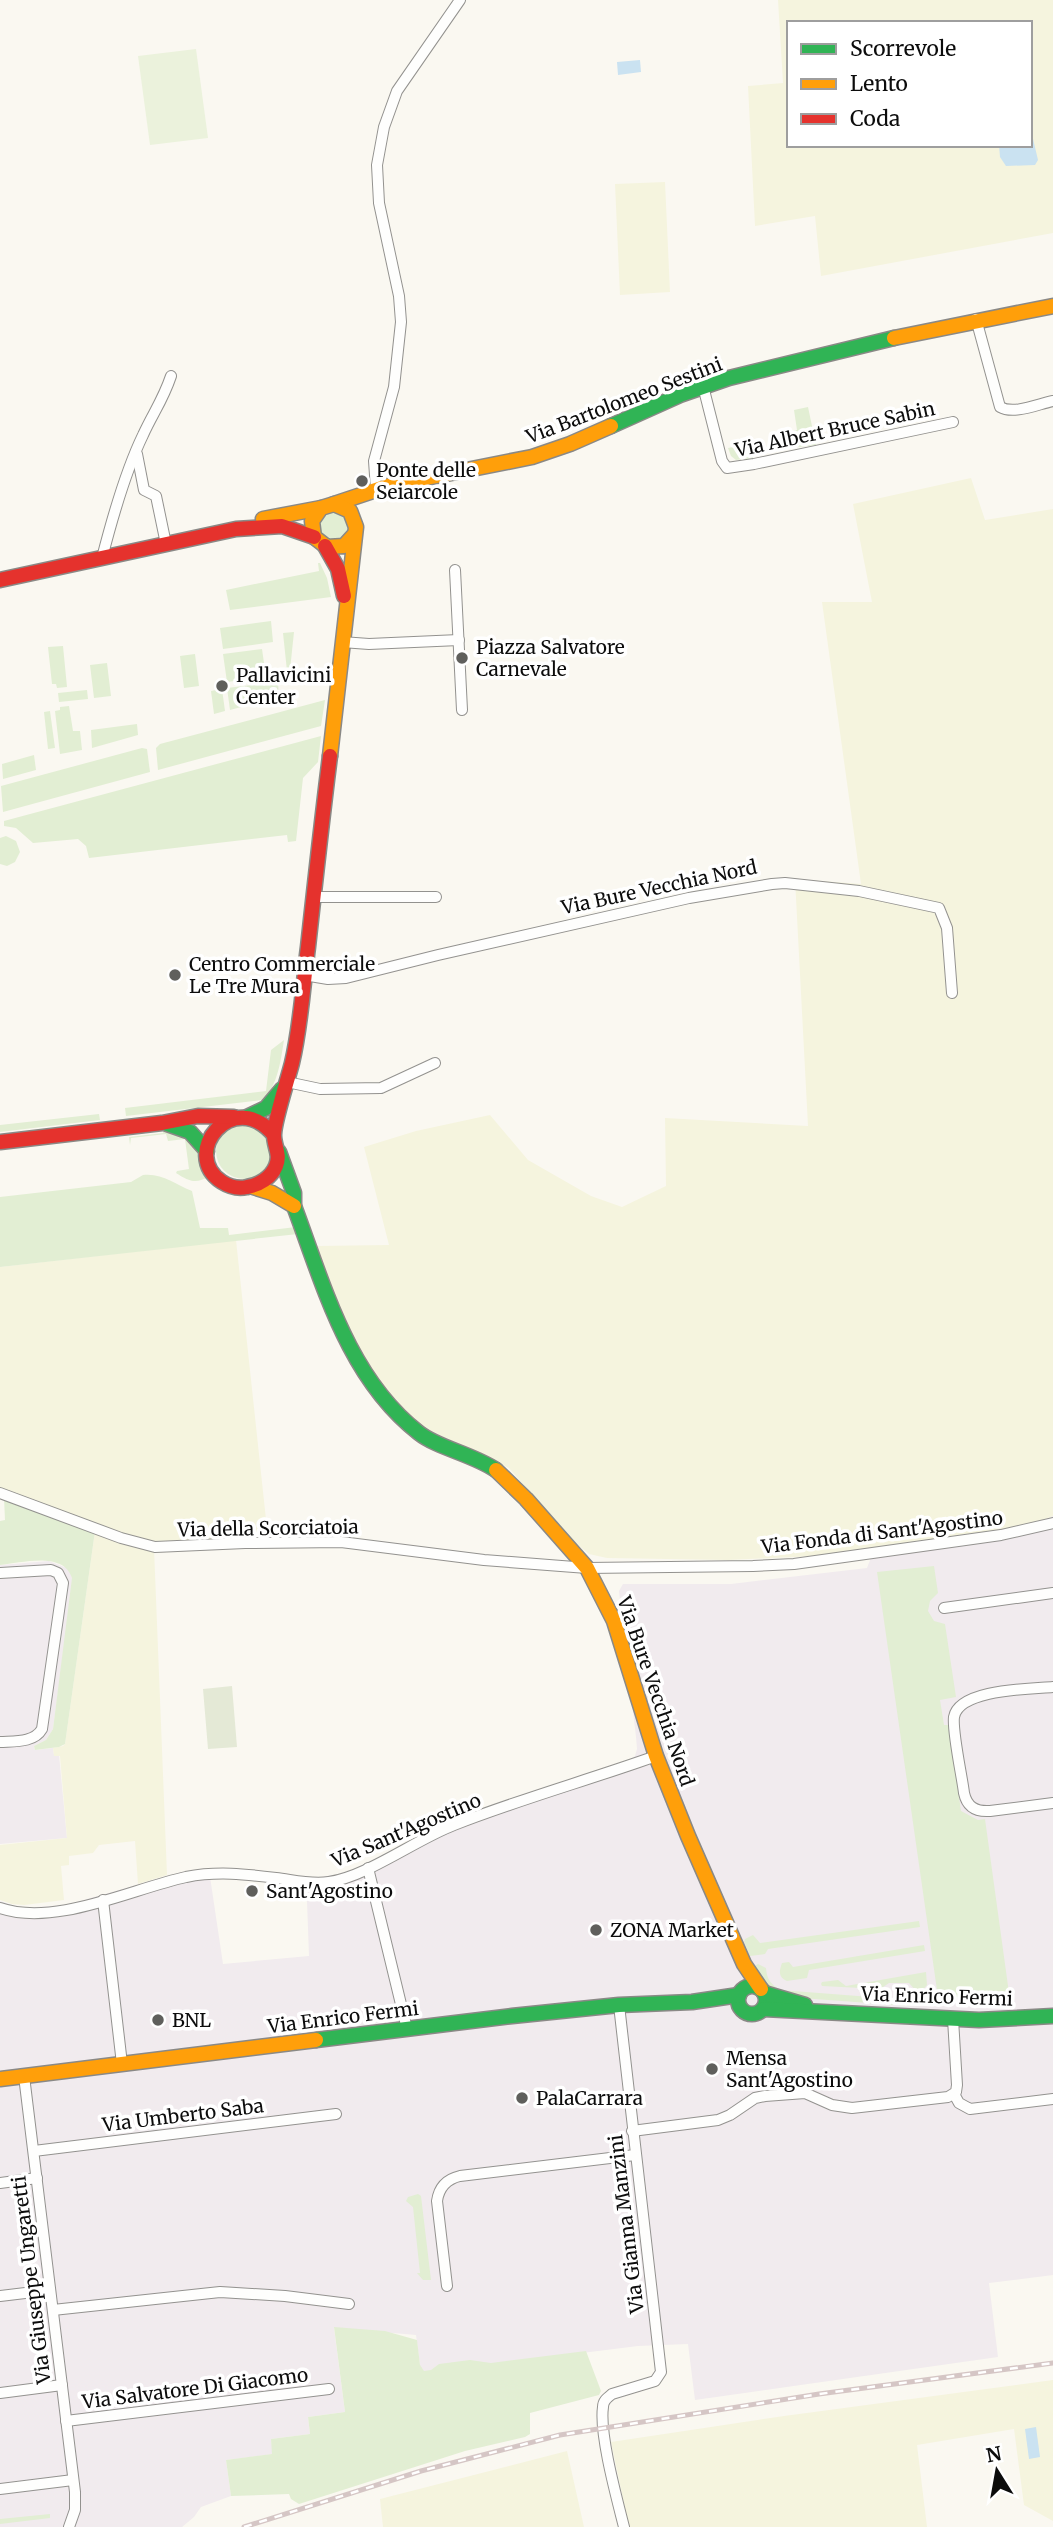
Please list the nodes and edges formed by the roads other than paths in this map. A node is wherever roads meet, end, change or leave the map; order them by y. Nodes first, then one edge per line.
1 (460, 0) edge
2 (1053, 306) edge
3 (976, 319) junction
4 (171, 376) dead end
5 (703, 386) junction
6 (1053, 401) edge
7 (953, 422) dead end
8 (136, 451) junction
9 (374, 490) junction
10 (328, 506) junction
11 (355, 527) junction
12 (236, 529) junction
13 (319, 542) junction
14 (166, 544) junction
15 (102, 558) junction
16 (455, 570) dead end
17 (0, 580) edge
18 (346, 607) junction
19 (458, 640) junction
20 (342, 642) junction
21 (462, 710) dead end
22 (313, 897) junction
23 (436, 897) dead end
24 (304, 975) junction
25 (952, 993) dead end
26 (435, 1063) dead end
27 (287, 1082) junction
28 (241, 1118) junction
29 (162, 1123) junction
30 (274, 1135) junction
31 (0, 1142) edge
32 (207, 1151) junction
33 (279, 1152) junction
34 (253, 1187) junction
35 (294, 1206) junction
36 (0, 1493) edge
37 (1053, 1523) edge
38 (587, 1568) junction
39 (0, 1573) edge
40 (1053, 1593) edge
41 (944, 1608) dead end
42 (1053, 1687) edge
43 (0, 1742) edge
44 (656, 1756) junction
45 (1053, 1803) edge
46 (368, 1868) junction
47 (103, 1900) junction
48 (0, 1908) edge
49 (744, 1964) junction
50 (762, 1991) junction
51 (741, 1998) junction
52 (619, 2004) junction
53 (764, 2009) junction
54 (819, 2010) junction
55 (1053, 2016) edge
56 (953, 2019) junction
57 (407, 2029) junction
58 (122, 2064) junction
59 (24, 2076) junction
60 (0, 2079) edge
61 (954, 2094) junction
62 (1053, 2099) edge
63 (337, 2114) dead end
64 (632, 2131) junction
65 (34, 2151) junction
66 (635, 2155) junction
67 (37, 2178) junction
68 (0, 2183) edge
69 (447, 2286) dead end
70 (50, 2290) junction
71 (0, 2296) edge
72 (349, 2304) dead end
73 (53, 2310) junction
74 (62, 2385) junction
75 (329, 2389) dead end
76 (0, 2393) edge
77 (66, 2421) junction
78 (73, 2480) junction
79 (0, 2489) edge
80 (69, 2527) edge
81 (624, 2527) edge

1 - 9 street
2 - 3 street, Via Bartolomeo Sestini
3 - 5 street, Via Bartolomeo Sestini
3 - 6 street
4 - 8 street
5 - 7 street, Via Albert Bruce Sabin
5 - 9 street, Via Bartolomeo Sestini
8 - 14 street
8 - 15 street
9 - 10 street, Via Bartolomeo Sestini
9 - 11 street
10 - 11 street
10 - 12 street, Via Bartolomeo Sestini
10 - 13 street
11 - 13 street
11 - 18 street
12 - 13 street
12 - 14 street
13 - 18 street
14 - 15 street
15 - 17 street
16 - 19 street
18 - 20 street
19 - 20 street
19 - 21 street
20 - 22 street
22 - 23 street
22 - 24 street
24 - 25 street, Via Bure Vecchia Nord
24 - 27 street
26 - 27 street
27 - 28 street
27 - 30 street
28 - 29 street
28 - 30 street
28 - 32 street
29 - 31 street
29 - 32 street
30 - 33 street
32 - 34 street
33 - 34 street
33 - 35 street, Via Bure Vecchia Nord
34 - 35 street
35 - 38 street, Via Bure Vecchia Nord
36 - 38 street, Via della Scorciatoia
37 - 38 street, Via Fonda di Sant'Agostino
38 - 44 street, Via Bure Vecchia Nord
39 - 43 street
40 - 41 street
42 - 45 street
44 - 46 street, Via Sant'Agostino
44 - 49 street, Via Bure Vecchia Nord
46 - 47 street, Via Sant'Agostino
46 - 57 street
47 - 48 street, Via Sant'Agostino
47 - 58 street
49 - 50 street
49 - 51 street
50 - 51 street
50 - 53 street
50 - 54 street
51 - 52 street, Via Enrico Fermi
51 - 53 street
52 - 57 street, Via Enrico Fermi
52 - 64 street, Via Gianna Manzini
53 - 54 street
54 - 56 street, Via Enrico Fermi
55 - 56 street, Via Enrico Fermi
56 - 61 street
57 - 58 street, Via Enrico Fermi
58 - 59 street, Via Enrico Fermi
59 - 60 street, Via Enrico Fermi
59 - 65 street, Via Giuseppe Ungaretti
61 - 62 street
61 - 64 street
63 - 65 street, Via Umberto Saba
64 - 66 street, Via Gianna Manzini
65 - 67 street, Via Giuseppe Ungaretti
66 - 69 street
66 - 81 street, Via Gianna Manzini
67 - 68 street
67 - 70 street, Via Giuseppe Ungaretti
70 - 71 street
70 - 73 street, Via Giuseppe Ungaretti
72 - 73 street
73 - 74 street, Via Giuseppe Ungaretti
74 - 76 street
74 - 77 street, Via Giuseppe Ungaretti
75 - 77 street, Via Salvatore Di Giacomo
77 - 78 street, Via Giuseppe Ungaretti
78 - 79 street
78 - 80 street, Via Giuseppe Ungaretti

